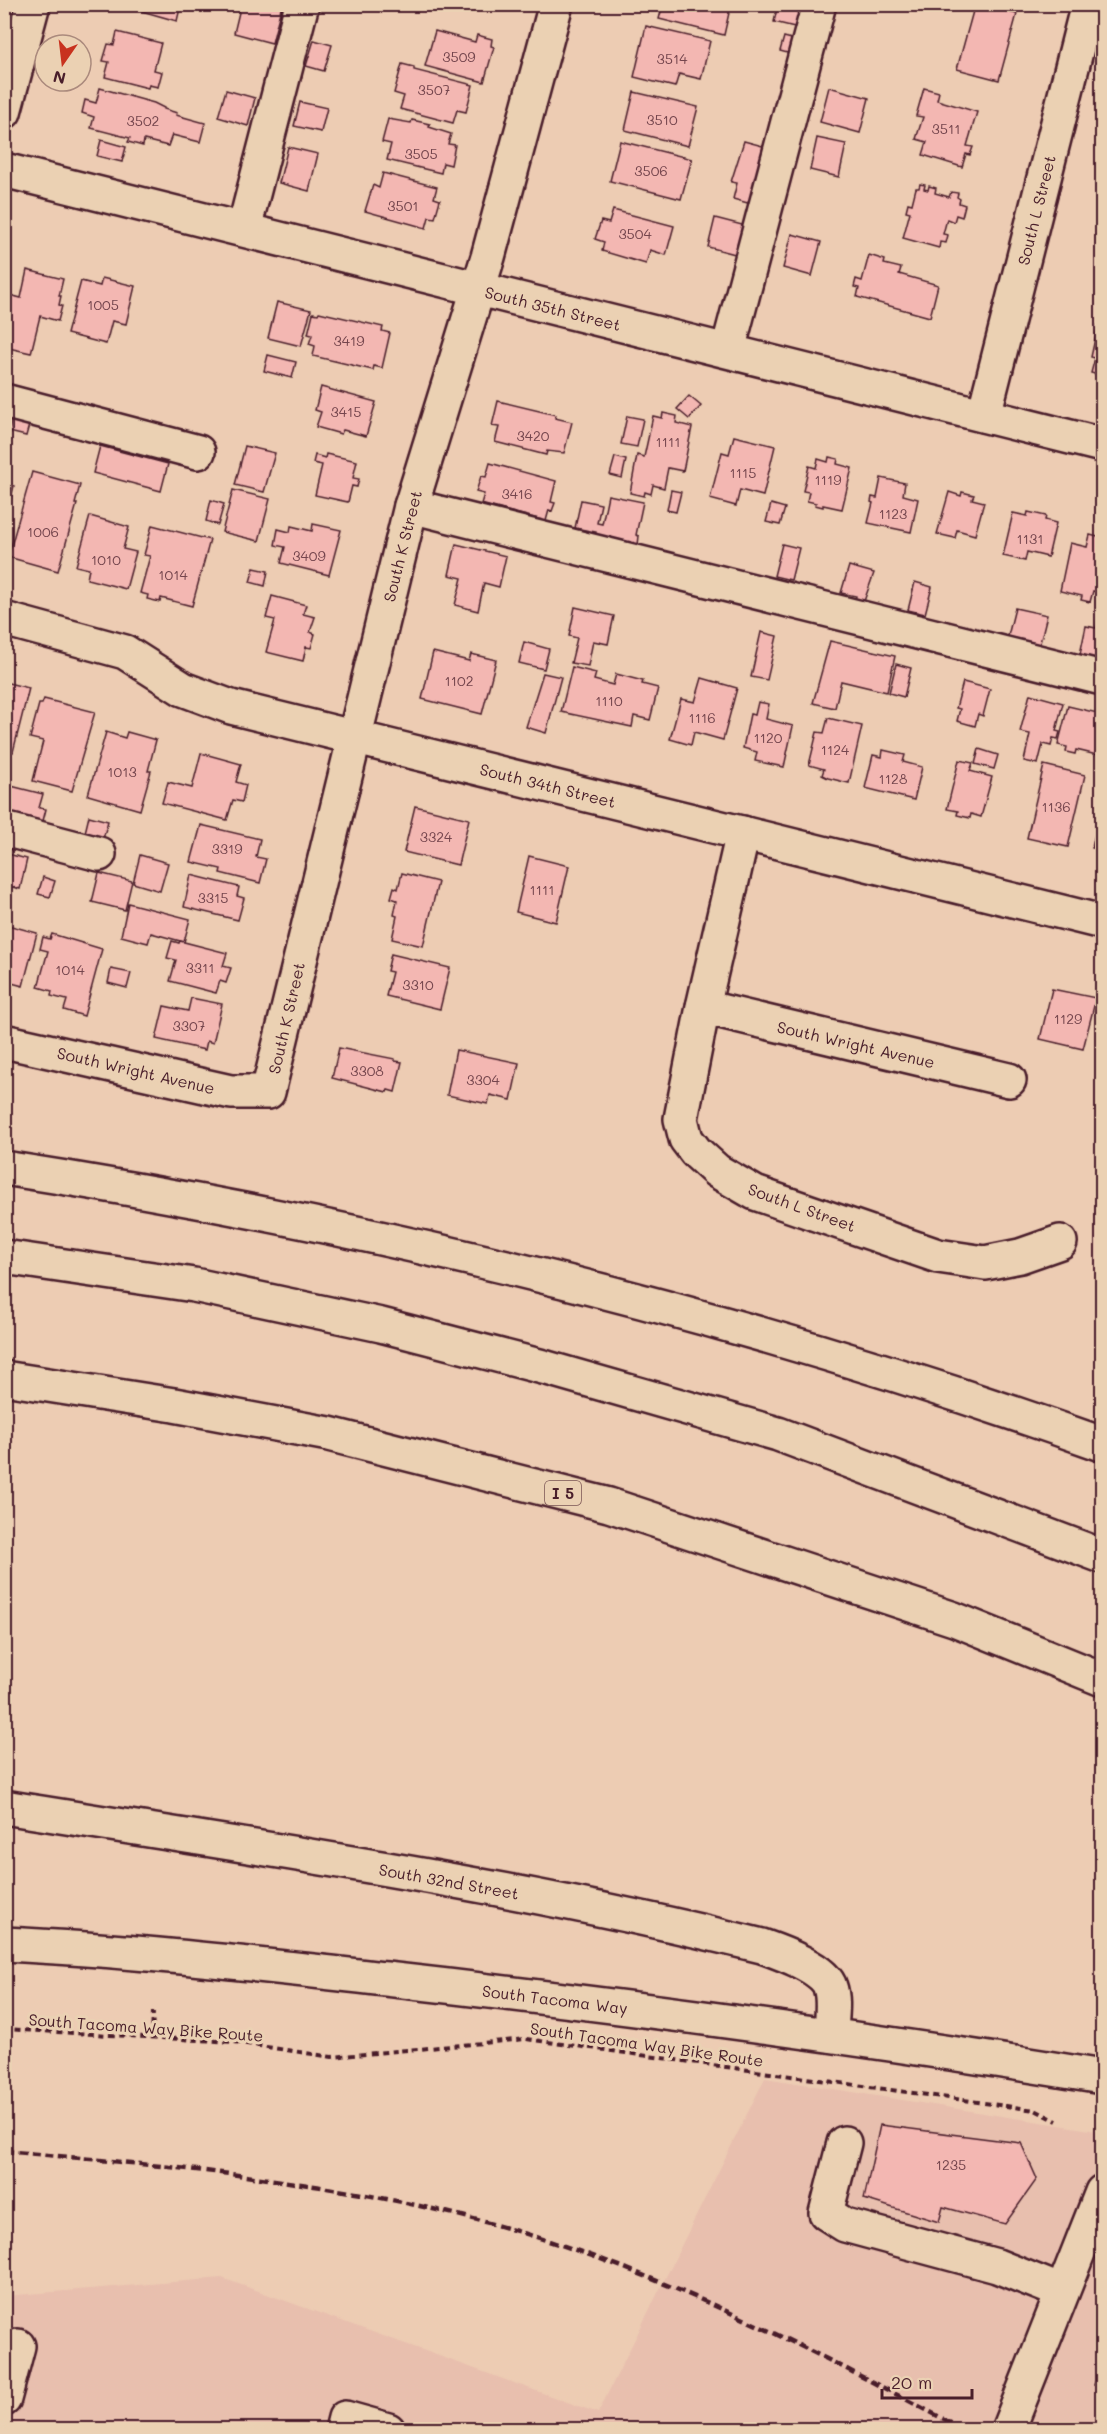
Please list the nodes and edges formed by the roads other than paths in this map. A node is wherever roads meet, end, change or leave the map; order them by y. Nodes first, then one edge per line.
1 (33, 4) edge
2 (302, 4) edge
3 (556, 4) edge
4 (819, 4) edge
5 (1088, 4) edge
6 (4, 112) edge
7 (4, 170) edge
8 (244, 229) junction
9 (477, 290) junction
10 (728, 350) junction
11 (4, 401) edge
12 (984, 415) junction
13 (1102, 445) edge
14 (198, 452) dead end
15 (411, 506) junction
16 (4, 619) edge
17 (1102, 678) edge
18 (354, 738) junction
19 (4, 829) edge
20 (743, 833) junction
21 (99, 854) dead end
22 (1102, 922) edge
23 (703, 1007) junction
24 (4, 1041) edge
25 (1009, 1080) dead end
26 (268, 1092) joint
27 (4, 1168) edge
28 (1060, 1242) dead end
29 (4, 1257) edge
30 (4, 1378) edge
31 (1102, 1444) edge
32 (1102, 1556) edge
33 (1102, 1679) edge
34 (4, 1807) edge
35 (4, 1944) edge
36 (831, 2035) junction
37 (1102, 2077) edge
38 (844, 2143) dead end
39 (1102, 2192) edge
40 (1062, 2292) junction
41 (18, 2346) dead end
42 (4, 2399) edge
43 (342, 2430) edge
44 (388, 2430) edge
45 (1008, 2430) edge

1 - 6 main road
2 - 8 main road
3 - 9 main road, South K Street
4 - 10 main road
5 - 12 main road, South L Street
7 - 8 main road, South 35th Street
8 - 9 main road, South 35th Street
9 - 10 main road, South 35th Street
9 - 15 main road, South K Street
10 - 12 main road, South 35th Street
11 - 14 main road
12 - 13 main road, South 35th Street
15 - 17 main road
15 - 18 main road, South K Street
16 - 18 main road, South 34th Street
18 - 20 main road, South 34th Street
18 - 26 main road, South K Street
19 - 21 main road
20 - 22 main road, South 34th Street
20 - 23 main road, South L Street
23 - 25 main road, South Wright Avenue
23 - 28 main road, South L Street
24 - 26 main road, South Wright Avenue
27 - 31 main road
29 - 32 main road
30 - 33 main road, I 5
34 - 36 main road, South 32nd Street
35 - 36 main road, South Tacoma Way
36 - 37 main road, South Tacoma Way
38 - 40 main road
39 - 40 main road
40 - 45 main road
41 - 42 main road
43 - 44 main road

